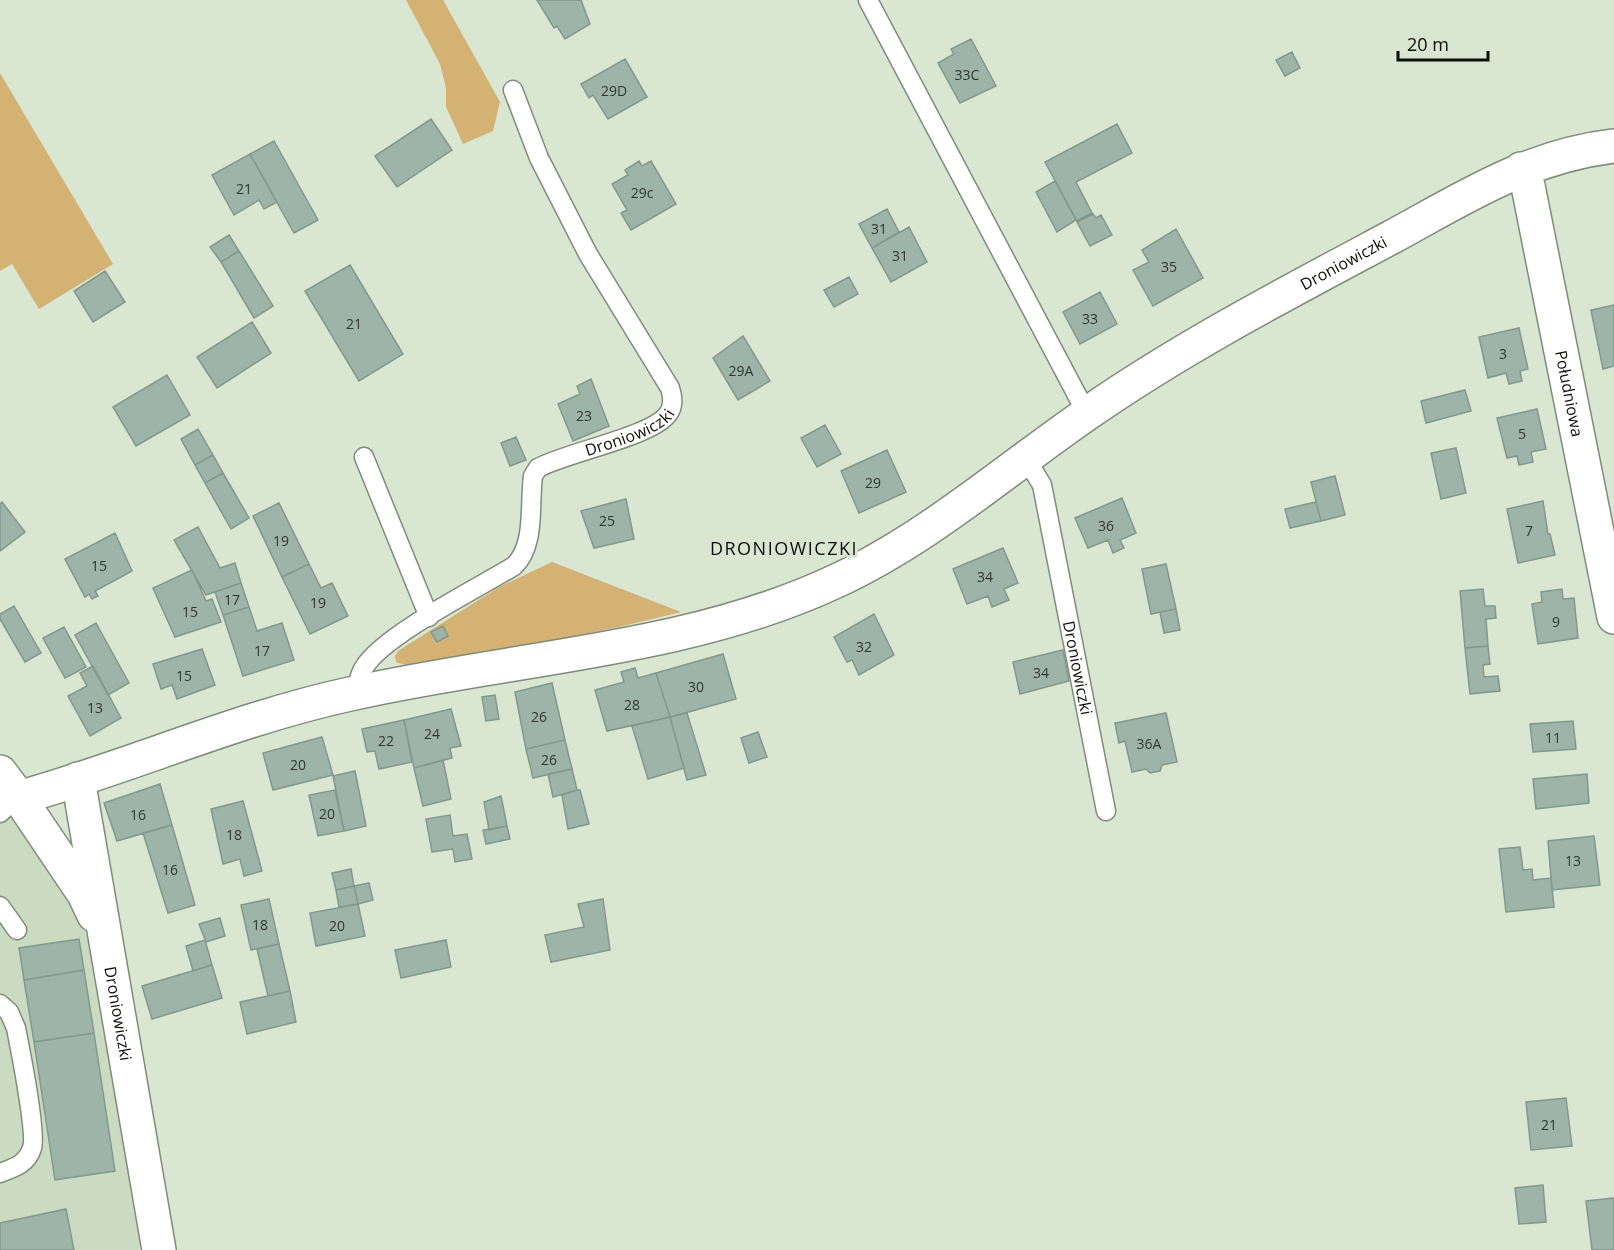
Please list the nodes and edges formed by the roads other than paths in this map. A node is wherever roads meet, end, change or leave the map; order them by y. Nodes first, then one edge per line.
1 (868, 0) edge
2 (513, 90) dead end
3 (1614, 146) edge
4 (1521, 169) junction
5 (1087, 414) junction
6 (364, 457) dead end
7 (1025, 458) junction
8 (429, 617) junction
9 (1614, 617) edge
10 (357, 692) junction
11 (78, 779) junction
12 (6, 794) edge
13 (1106, 811) dead end
14 (0, 906) edge
15 (17, 930) dead end
16 (108, 947) junction
17 (0, 1004) edge
18 (0, 1173) edge
19 (159, 1250) edge

1 - 5 lane
2 - 8 lane, Droniowiczki
3 - 4 street, Droniowiczki
4 - 5 street, Droniowiczki
4 - 9 street, Południowa
5 - 7 street, Droniowiczki
6 - 8 lane
7 - 10 street, Droniowiczki
7 - 13 lane, Droniowiczki
8 - 10 lane, Droniowiczki
10 - 11 street, Droniowiczki
11 - 12 street, Droniowiczki
11 - 16 street, Droniowiczki
12 - 16 street
14 - 15 lane
16 - 19 street, Droniowiczki
17 - 18 lane

